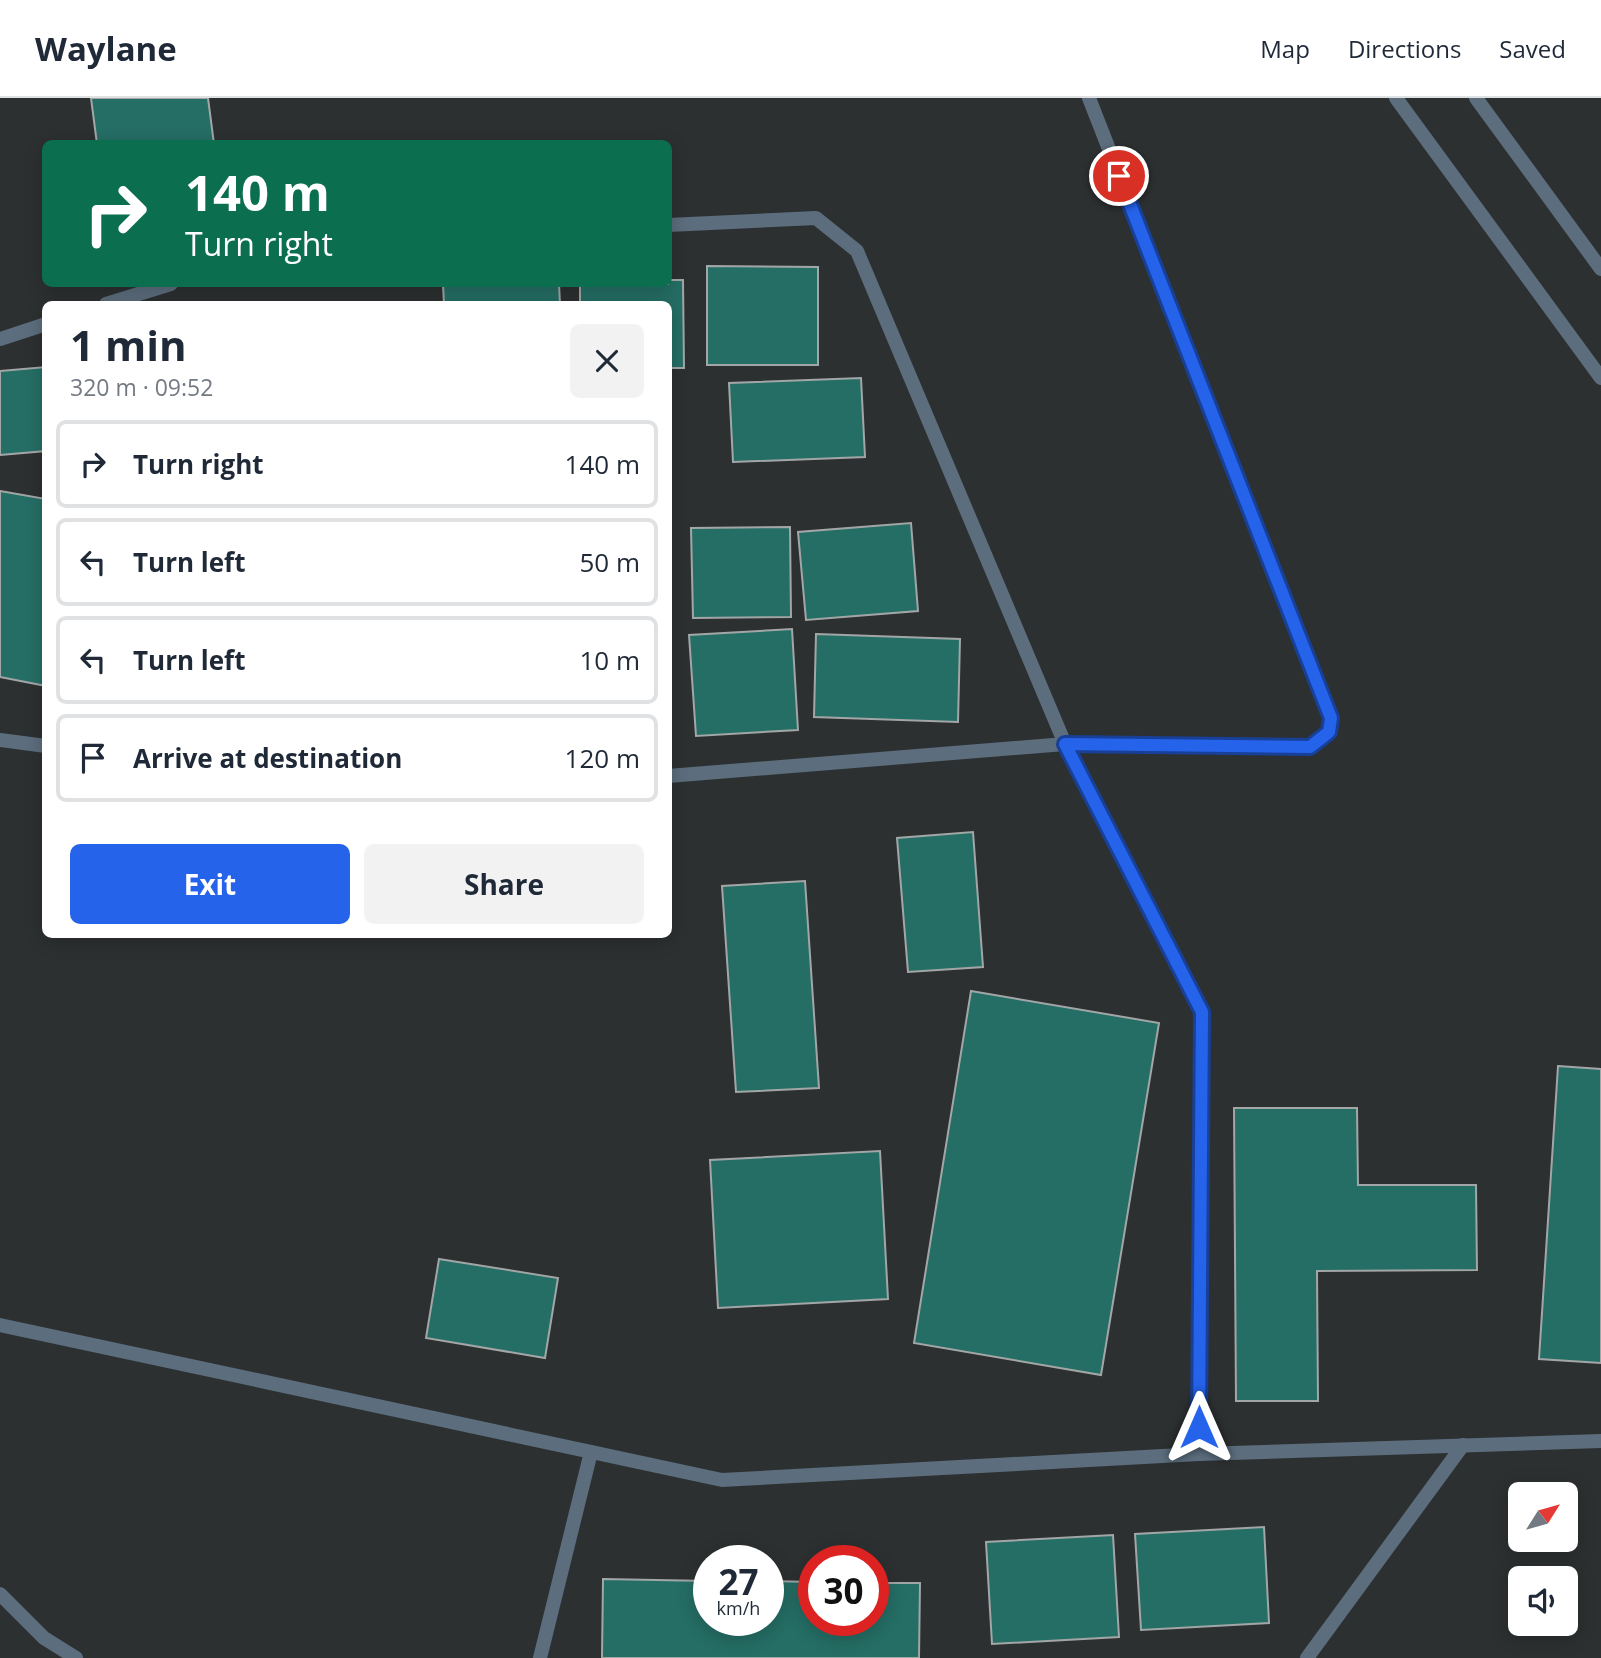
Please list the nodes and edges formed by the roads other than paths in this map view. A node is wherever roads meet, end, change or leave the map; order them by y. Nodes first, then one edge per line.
1 (1089, 98) edge
2 (1396, 98) edge
3 (1476, 98) edge
4 (672, 225) edge
5 (1601, 269) edge
6 (161, 287) edge
7 (116, 301) edge
8 (42, 325) edge
9 (0, 339) edge
10 (1601, 378) edge
11 (0, 740) edge
12 (1065, 744) junction
13 (42, 745) edge
14 (672, 776) edge
15 (0, 1325) edge
16 (1601, 1441) edge
17 (1463, 1446) junction
18 (591, 1452) junction
19 (1199, 1454) junction
20 (0, 1594) edge
21 (76, 1658) edge
22 (540, 1658) edge
23 (1307, 1658) edge

1 - 12 street
2 - 10 street
3 - 5 street
4 - 12 street
6 - 7 street
8 - 9 street
11 - 13 street
12 - 14 street
12 - 19 street
15 - 18 street
16 - 17 street
17 - 19 street
17 - 23 street
18 - 19 street
18 - 22 street
20 - 21 street

